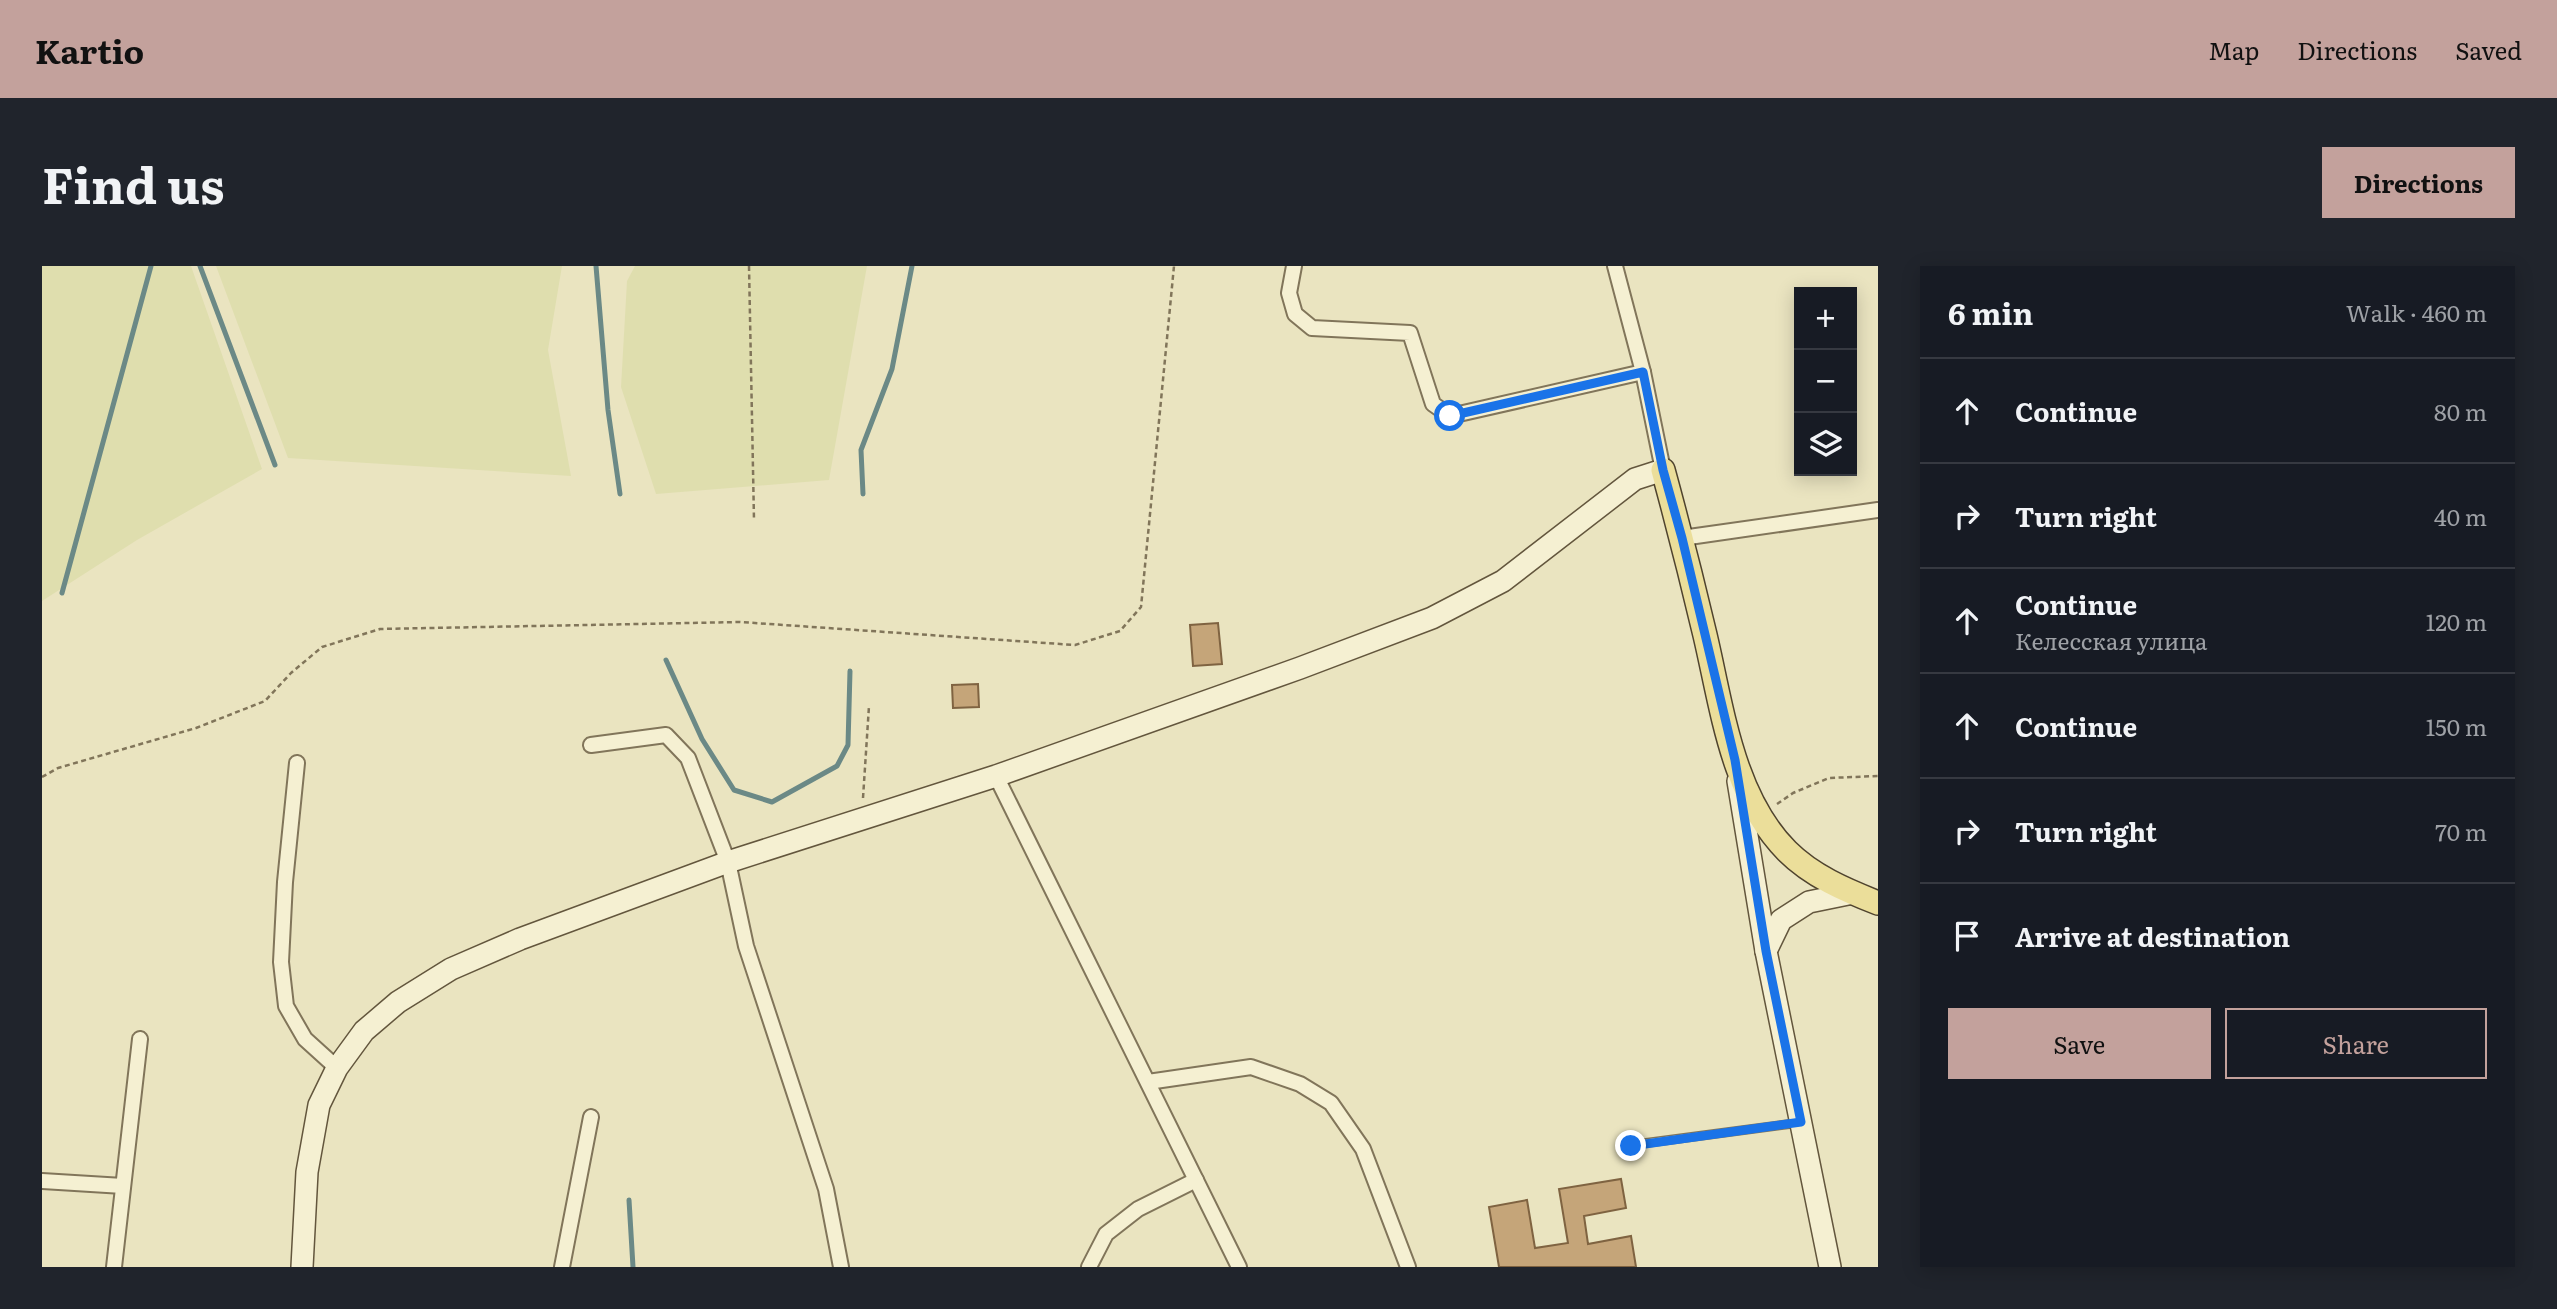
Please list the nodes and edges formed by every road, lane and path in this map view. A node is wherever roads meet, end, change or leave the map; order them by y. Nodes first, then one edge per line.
1 (749, 266) edge
2 (1174, 266) edge
3 (1294, 266) edge
4 (1615, 266) edge
5 (1643, 372) junction
6 (1663, 470) junction
7 (1878, 510) edge
8 (754, 520) dead end
9 (1682, 538) junction
10 (869, 706) dead end
11 (591, 745) dead end
12 (1735, 760) junction
13 (297, 763) dead end
14 (996, 776) junction
15 (1878, 776) edge
16 (42, 777) edge
17 (1759, 815) junction
18 (861, 819) junction
19 (728, 862) junction
20 (1853, 893) junction
21 (1878, 902) edge
22 (1766, 951) junction
23 (140, 1039) dead end
24 (337, 1068) junction
25 (1147, 1082) junction
26 (591, 1117) dead end
27 (1801, 1122) junction
28 (1631, 1146) dead end
29 (1196, 1180) junction
30 (42, 1181) edge
31 (123, 1186) junction
32 (114, 1267) edge
33 (302, 1267) edge
34 (562, 1267) edge
35 (841, 1267) edge
36 (1089, 1267) edge
37 (1239, 1267) edge
38 (1408, 1267) edge
39 (1830, 1267) edge

1 - 8 path
2 - 16 path
3 - 5 street
4 - 5 street
5 - 6 street
6 - 9 main road
6 - 14 main road
7 - 9 street
9 - 12 main road
10 - 18 path
11 - 19 street
12 - 17 main road
12 - 22 main road
13 - 24 street
14 - 18 main road
14 - 25 street
15 - 17 path
17 - 20 main road
18 - 19 main road
19 - 24 main road
19 - 35 street
20 - 21 main road
20 - 22 main road
22 - 27 main road
23 - 31 street
24 - 33 main road
25 - 29 street
25 - 38 street
26 - 34 street
27 - 28 lane
27 - 39 main road
29 - 36 street
29 - 37 street
30 - 31 street
31 - 32 street

